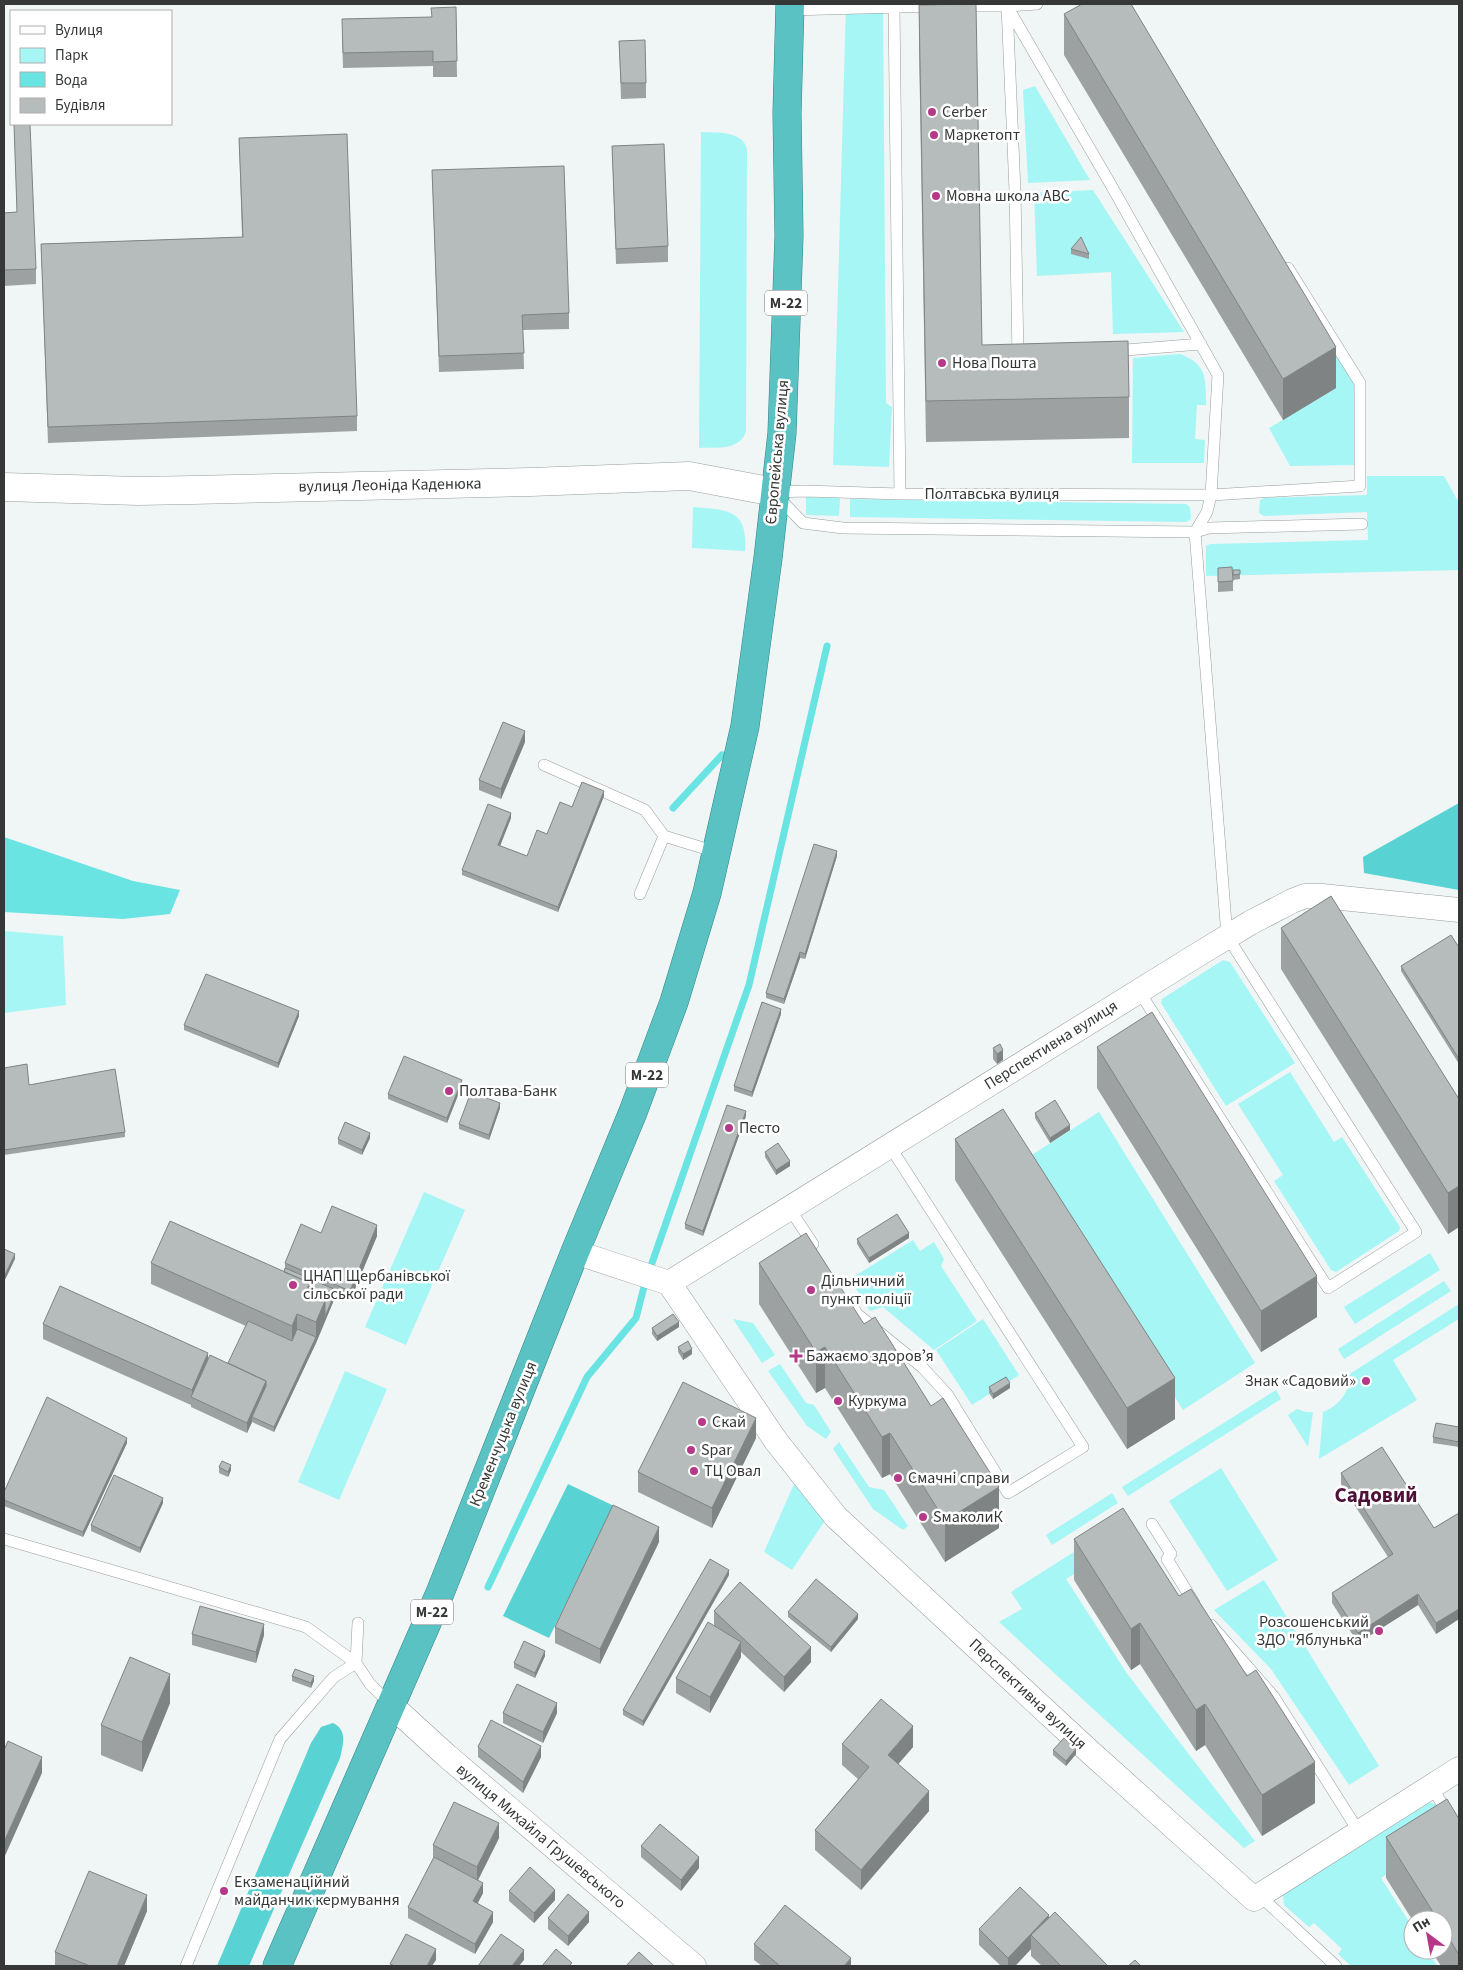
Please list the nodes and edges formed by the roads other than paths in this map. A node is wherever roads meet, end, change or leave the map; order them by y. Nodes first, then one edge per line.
1 (1037, 4) edge
2 (1007, 6) junction
3 (790, 7) edge
4 (894, 7) junction
5 (1281, 256) edge
6 (1201, 344) junction
7 (1105, 352) edge
8 (1028, 357) edge
9 (4, 488) edge
10 (774, 492) junction
11 (900, 494) junction
12 (1211, 495) junction
13 (1362, 524) dead end
14 (1195, 532) junction
15 (544, 765) dead end
16 (664, 836) junction
17 (716, 852) junction
18 (640, 894) dead end
19 (707, 894) joint
20 (1459, 910) edge
21 (1227, 936) junction
22 (1139, 991) junction
23 (889, 1145) junction
24 (790, 1208) junction
25 (575, 1252) junction
26 (819, 1254) edge
27 (669, 1283) junction
28 (843, 1291) edge
29 (1152, 1524) dead end
30 (4, 1539) edge
31 (358, 1623) dead end
32 (356, 1663) junction
33 (390, 1704) junction
34 (1459, 1769) edge
35 (1431, 1786) junction
36 (1459, 1831) edge
37 (1360, 1832) junction
38 (1260, 1896) junction
39 (186, 1966) edge
40 (277, 1966) edge
41 (694, 1966) edge
42 (1336, 1966) edge

1 - 2 lane
2 - 4 lane
2 - 6 lane
2 - 8 lane
3 - 4 lane
3 - 10 highway, Європейська вулиця / М-22
4 - 11 lane
5 - 12 lane, Полтавська вулиця
6 - 7 lane
6 - 12 lane
9 - 10 street, вулиця Леоніда Каденюка
10 - 11 lane, Полтавська вулиця
10 - 14 lane
10 - 17 highway, Європейська вулиця / М-22
11 - 12 lane, Полтавська вулиця
12 - 14 lane
13 - 14 lane
14 - 21 lane
15 - 16 lane
16 - 17 lane
16 - 18 lane
17 - 19 highway, Європейська вулиця / М-22
19 - 25 highway, Кременчуцька вулиця / М-22
20 - 21 street, Перспективна вулиця
21 - 22 street, Перспективна вулиця
21 - 22 lane
22 - 23 street, Перспективна вулиця
23 - 24 street, Перспективна вулиця
23 - 28 lane
24 - 26 lane
24 - 27 street, Перспективна вулиця
25 - 27 street
25 - 33 highway, Кременчуцька вулиця / М-22
27 - 38 street, Перспективна вулиця
29 - 37 lane
30 - 32 lane
31 - 32 lane
32 - 33 lane
32 - 39 lane
33 - 40 highway, Кременчуцька вулиця / М-22
33 - 41 street, вулиця Михайла Грушевського
34 - 35 street
35 - 36 lane
35 - 37 street
37 - 38 street
38 - 42 lane

